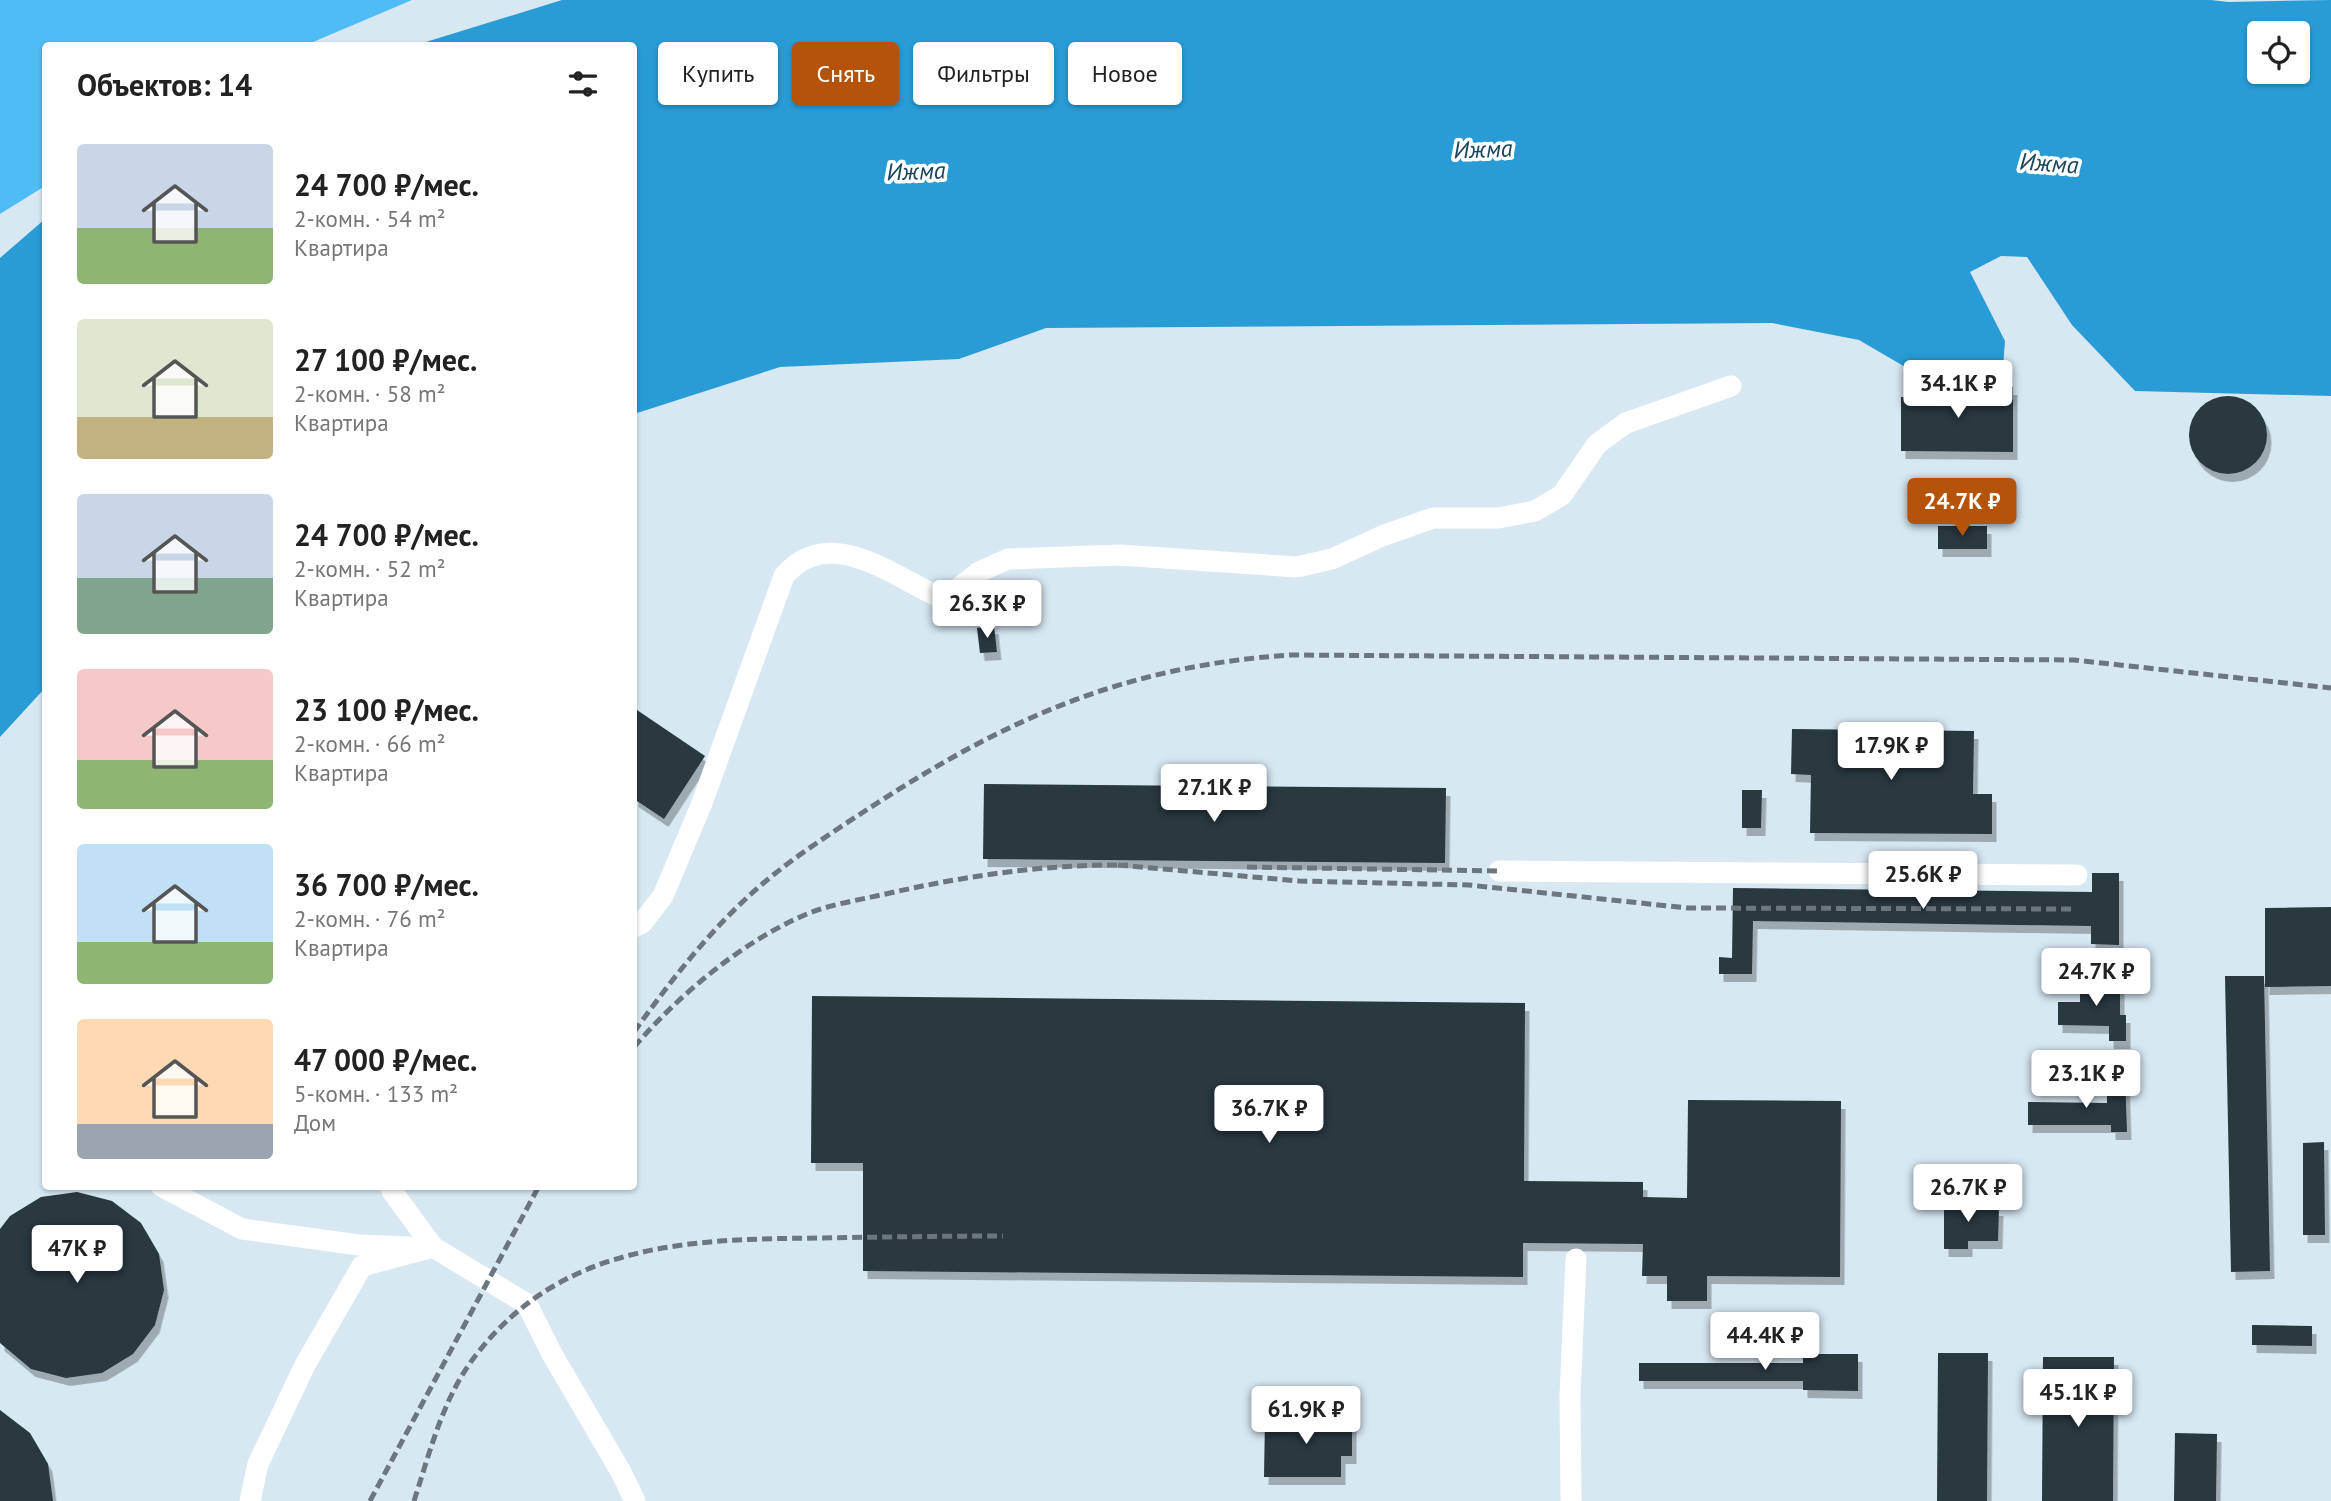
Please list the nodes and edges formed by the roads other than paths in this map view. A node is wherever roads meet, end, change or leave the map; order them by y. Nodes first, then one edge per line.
1 (1731, 386) dead end
2 (1499, 871) dead end
3 (2077, 875) dead end
4 (637, 926) edge
5 (169, 1190) edge
6 (392, 1190) edge
7 (433, 1247) junction
8 (1576, 1259) dead end
9 (250, 1501) edge
10 (635, 1501) edge
11 (1570, 1501) edge

1 - 4 street
2 - 3 street
5 - 7 street
6 - 7 street
7 - 9 street
7 - 10 street
8 - 11 street

